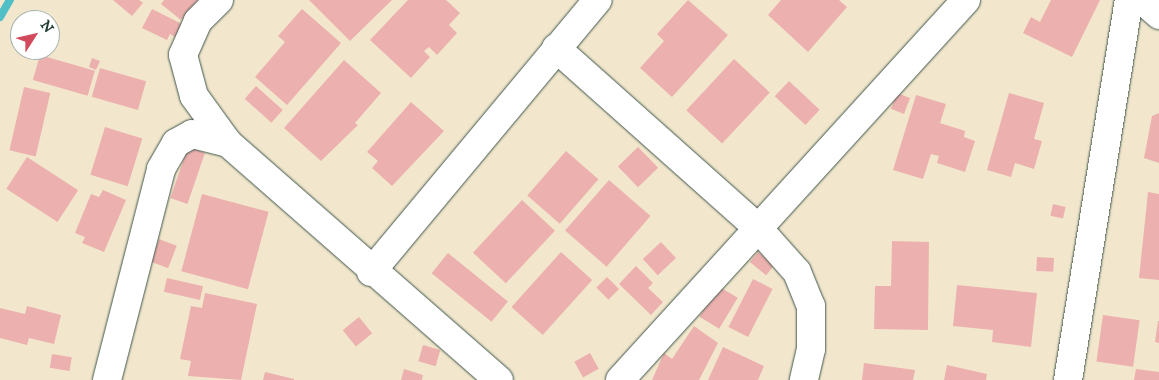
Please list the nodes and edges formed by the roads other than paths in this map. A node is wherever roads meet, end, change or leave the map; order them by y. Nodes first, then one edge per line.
1 (219, 0) edge
2 (598, 0) edge
3 (966, 0) edge
4 (1129, 0) edge
5 (1142, 0) edge
6 (1159, 15) edge
7 (556, 48) junction
8 (228, 143) junction
9 (757, 227) junction
10 (371, 272) junction
11 (107, 380) edge
12 (499, 380) edge
13 (620, 380) edge
14 (804, 380) edge
15 (1068, 380) edge

1 - 8 street
2 - 7 street
3 - 9 street
4 - 15 street
5 - 6 street
7 - 9 street
7 - 10 street
8 - 10 street
8 - 11 street
9 - 13 street
9 - 14 street
10 - 12 street

